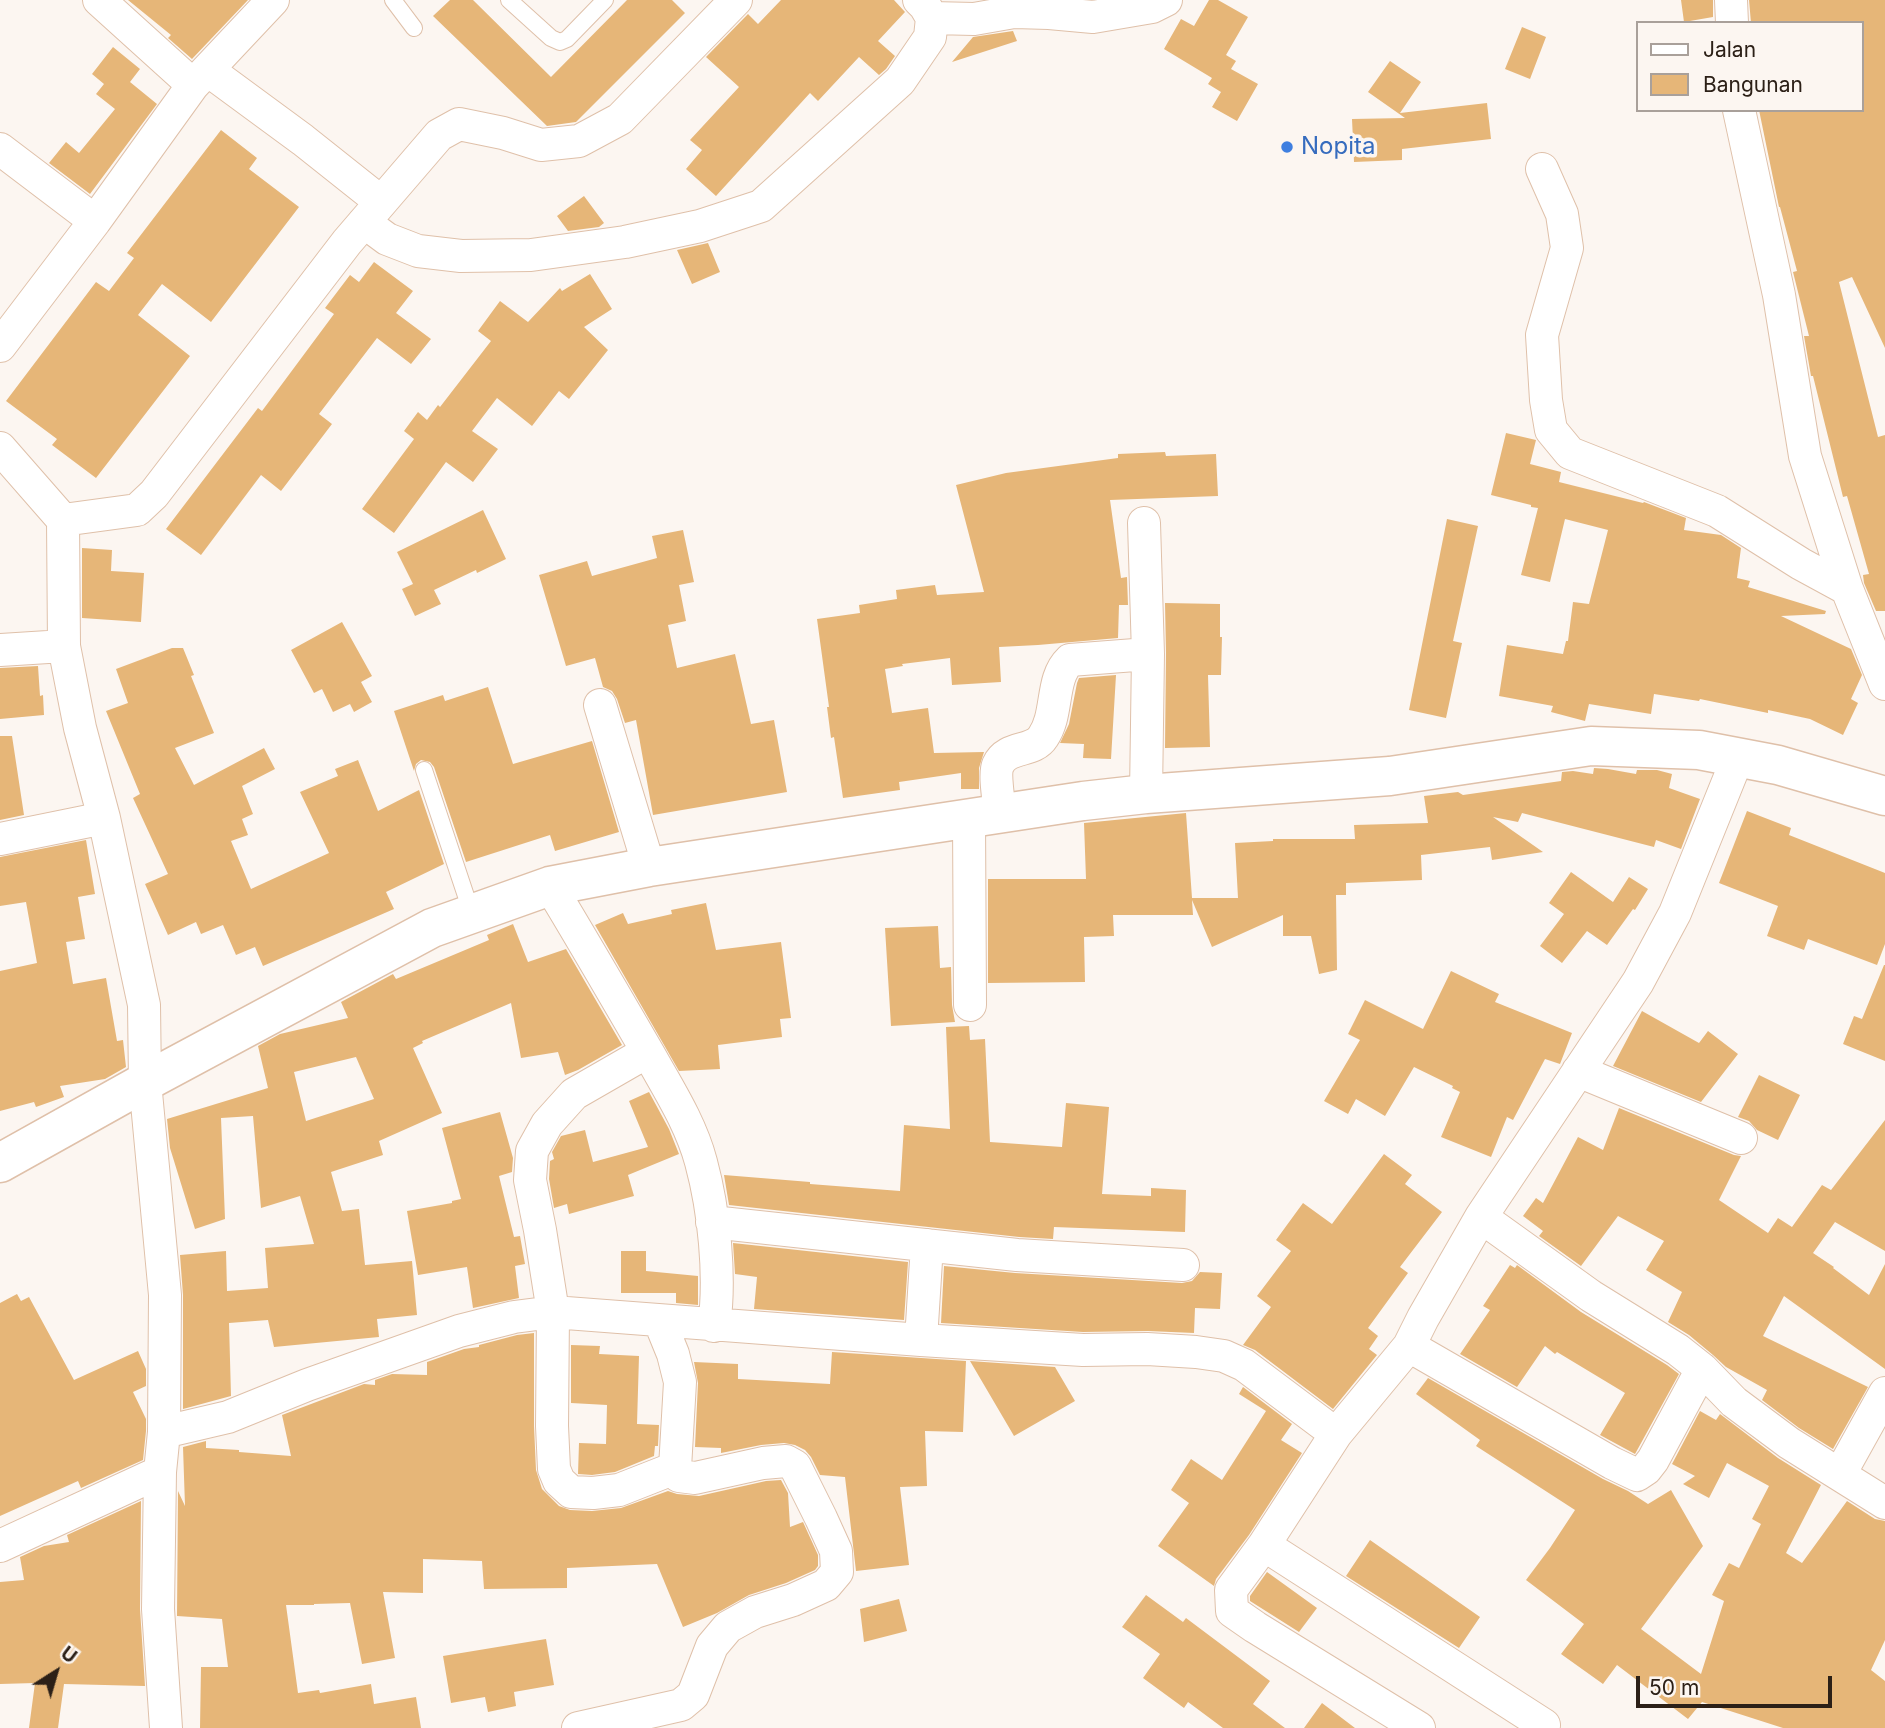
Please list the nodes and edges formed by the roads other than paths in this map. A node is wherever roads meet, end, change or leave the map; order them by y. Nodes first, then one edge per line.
1 (99, 0) edge
2 (273, 0) edge
3 (393, 0) edge
4 (509, 0) edge
5 (605, 0) edge
6 (736, 0) edge
7 (1166, 0) edge
8 (1731, 0) edge
9 (925, 9) edge
10 (1732, 21) edge
11 (414, 28) dead end
12 (200, 77) junction
13 (1739, 112) edge
14 (0, 149) edge
15 (1542, 169) dead end
16 (372, 212) junction
17 (95, 221) junction
18 (0, 346) edge
19 (1, 450) edge
20 (63, 520) junction
21 (1144, 523) dead end
22 (1847, 589) junction
23 (64, 646) junction
24 (0, 650) edge
25 (1148, 654) junction
26 (1885, 684) edge
27 (600, 705) dead end
28 (1738, 757) junction
29 (424, 770) dead end
30 (1146, 794) junction
31 (1885, 796) edge
32 (984, 816) junction
33 (104, 818) junction
34 (0, 839) edge
35 (649, 867) junction
36 (550, 886) junction
37 (472, 915) junction
38 (970, 1005) dead end
39 (647, 1052) junction
40 (1578, 1070) junction
41 (145, 1082) junction
42 (1741, 1138) dead end
43 (0, 1163) edge
44 (1481, 1217) junction
45 (712, 1222) junction
46 (928, 1245) junction
47 (1183, 1265) dead end
48 (552, 1312) junction
49 (660, 1322) junction
50 (714, 1326) junction
51 (921, 1340) junction
52 (1409, 1346) junction
53 (1702, 1369) junction
54 (1885, 1394) edge
55 (164, 1432) junction
56 (1336, 1434) junction
57 (675, 1468) junction
58 (160, 1472) junction
59 (1840, 1474) junction
60 (1885, 1503) edge
61 (1264, 1545) junction
62 (0, 1546) edge
63 (1544, 1725) dead end
64 (166, 1728) edge
65 (578, 1728) edge
66 (1419, 1728) edge

1 - 12 street
2 - 12 street
3 - 11 lane
4 - 5 lane
6 - 16 street
7 - 9 street
8 - 10 street
9 - 16 street
12 - 16 street
12 - 17 street
13 - 22 street
14 - 17 street
15 - 22 street
16 - 20 street
17 - 18 street
19 - 20 street
20 - 23 street
21 - 25 street
22 - 26 street
23 - 24 street
23 - 33 street
25 - 30 street
25 - 32 street
27 - 35 street
28 - 30 street
28 - 31 street
28 - 40 street
29 - 37 lane
30 - 32 street
32 - 35 street
32 - 38 street
33 - 34 street
33 - 41 street
35 - 36 street
36 - 37 street
36 - 39 street
37 - 41 street
39 - 45 street
39 - 48 street
40 - 42 street
40 - 44 street
41 - 43 street
41 - 55 street
44 - 52 street
44 - 53 street
45 - 46 street
45 - 50 street
46 - 47 street
46 - 51 street
48 - 49 street
48 - 55 street
48 - 57 street
49 - 50 street
49 - 57 street
50 - 51 street
51 - 56 street
52 - 53 street
52 - 56 street
53 - 59 street
54 - 59 street
55 - 58 street
56 - 61 street
57 - 65 street
58 - 62 street
58 - 64 street
59 - 60 street
61 - 63 street
61 - 66 street

